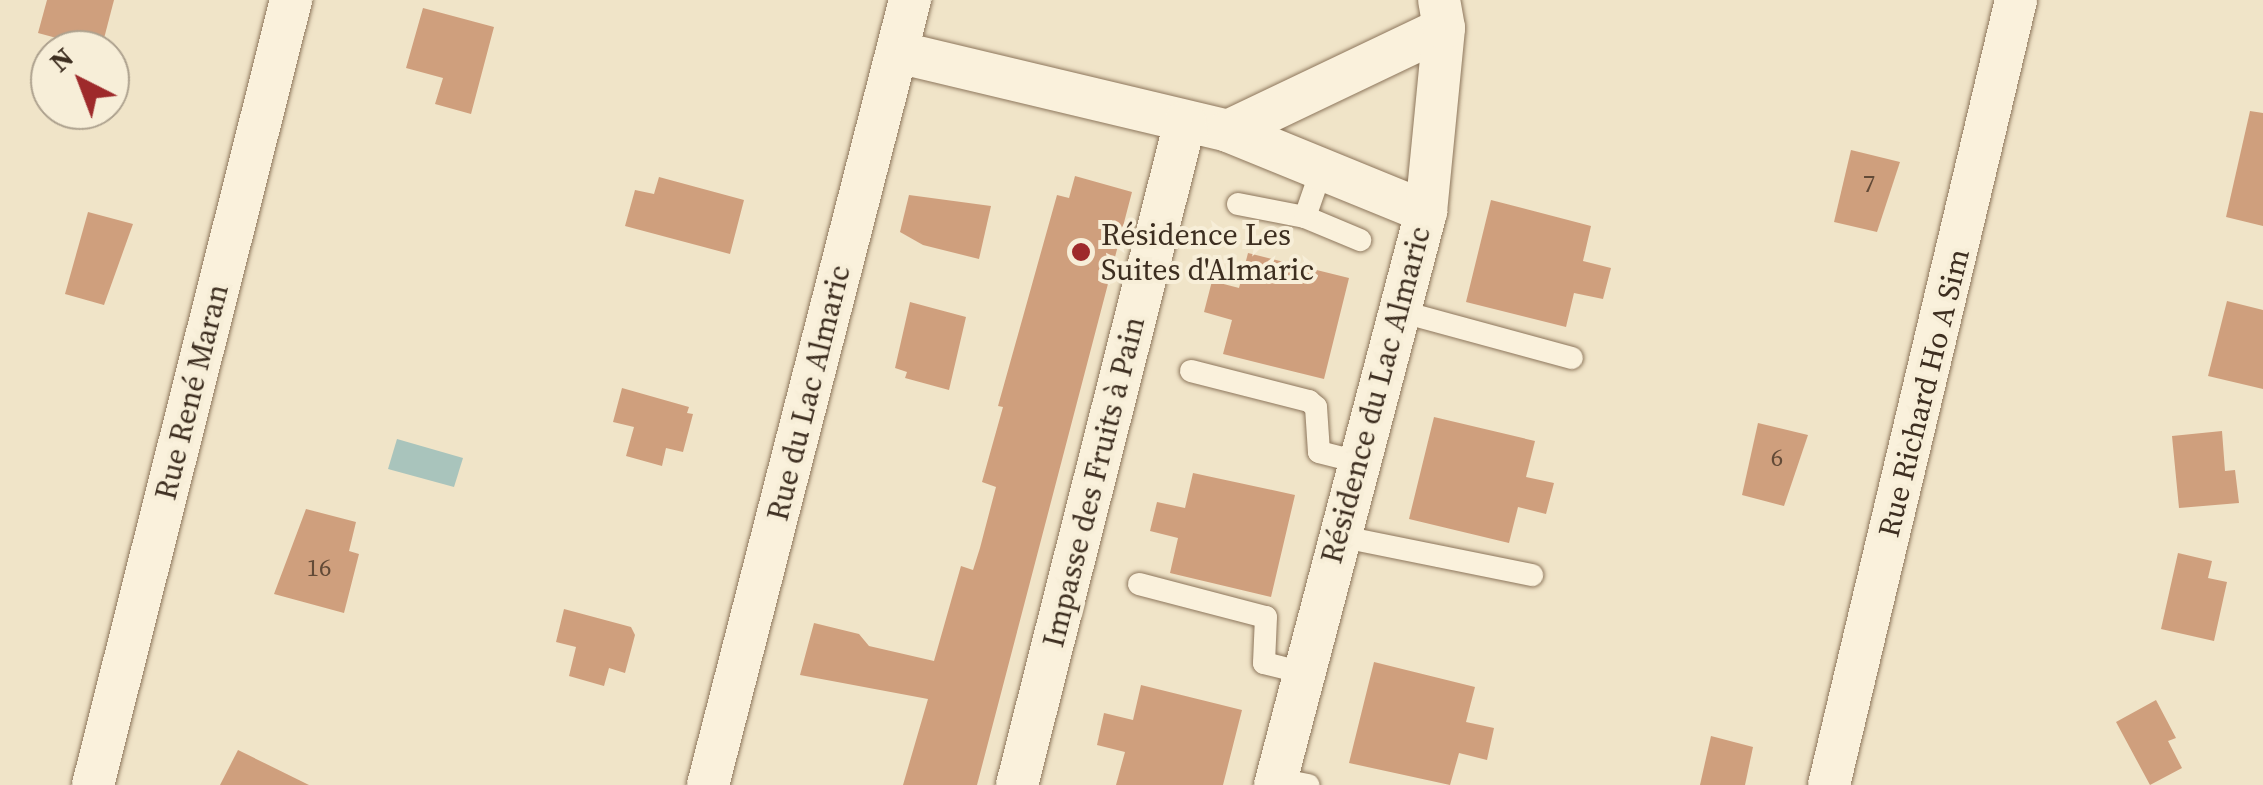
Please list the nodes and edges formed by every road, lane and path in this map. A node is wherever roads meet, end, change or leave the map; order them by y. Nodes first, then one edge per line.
1 (292, 0) edge
2 (910, 0) edge
3 (2016, 0) edge
4 (1442, 14) edge
5 (896, 52) junction
6 (1185, 122) junction
7 (1228, 131) junction
8 (1322, 168) junction
9 (1238, 204) dead end
10 (1426, 212) junction
11 (1304, 217) junction
12 (1360, 240) dead end
13 (1399, 311) junction
14 (1572, 358) dead end
15 (1191, 371) dead end
16 (1358, 462) junction
17 (1338, 536) junction
18 (1532, 575) dead end
19 (1138, 584) dead end
20 (1302, 672) junction
21 (1287, 783) edge
22 (93, 785) edge
23 (708, 785) edge
24 (1017, 785) edge
25 (1829, 785) edge

1 - 22 street, Rue René Maran
2 - 5 street, Rue du Lac Almaric
3 - 25 street, Rue Richard Ho A Sim
4 - 7 street
4 - 10 street, Résidence du Lac Almaric
5 - 6 street
5 - 23 street, Rue du Lac Almaric
6 - 7 street
6 - 24 street, Impasse des Fruits à Pain
7 - 8 street
8 - 10 street
8 - 11 lane
9 - 11 lane
10 - 13 street, Résidence du Lac Almaric
11 - 12 lane
13 - 14 lane
13 - 16 street, Résidence du Lac Almaric
15 - 16 lane
16 - 17 street, Résidence du Lac Almaric
17 - 18 lane
17 - 20 street, Résidence du Lac Almaric
19 - 20 lane
20 - 21 street, Résidence du Lac Almaric

